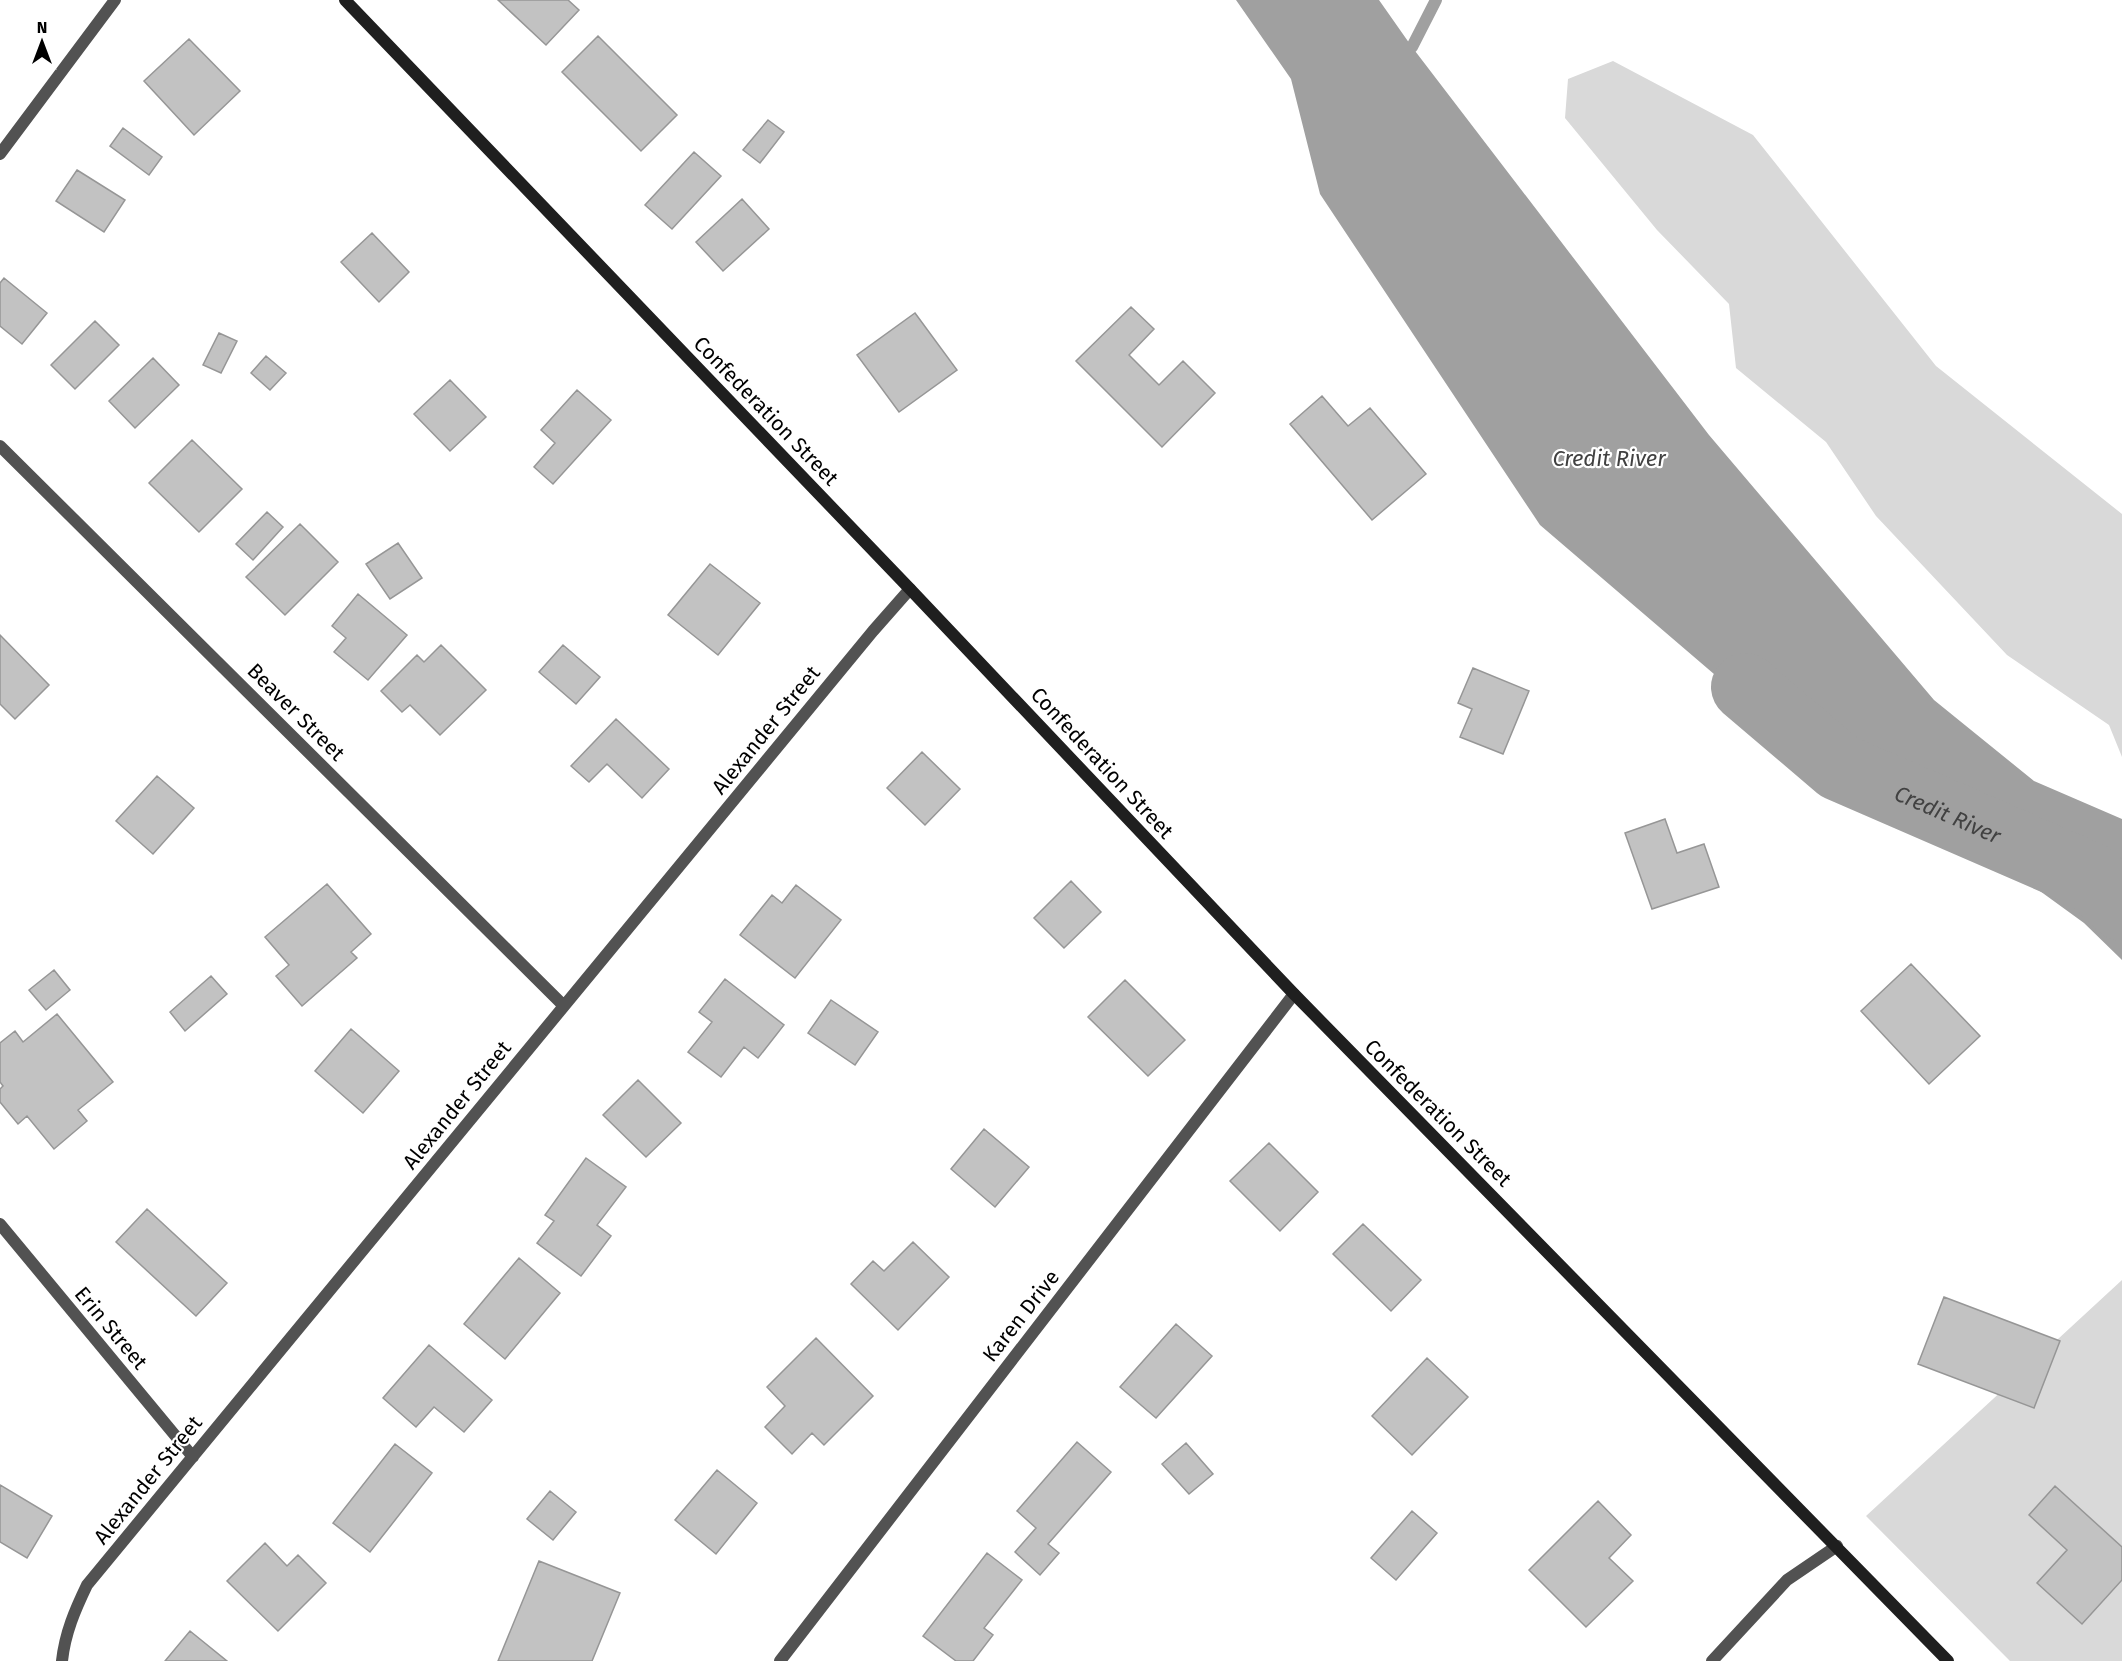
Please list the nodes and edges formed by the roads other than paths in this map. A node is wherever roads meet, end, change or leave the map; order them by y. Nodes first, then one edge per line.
1 (115, 0) edge
2 (345, 0) edge
3 (0, 154) edge
4 (0, 446) edge
5 (910, 589) junction
6 (1294, 994) junction
7 (564, 1006) junction
8 (0, 1224) edge
9 (193, 1457) junction
10 (1837, 1546) junction
11 (62, 1661) edge
12 (780, 1661) edge
13 (1712, 1661) edge
14 (1948, 1661) edge

1 - 3 street
2 - 5 main road, Confederation Street
4 - 7 street, Beaver Street
5 - 6 main road, Confederation Street
5 - 7 street, Alexander Street
6 - 10 main road, Confederation Street
6 - 12 street, Karen Drive
7 - 9 street, Alexander Street
8 - 9 street, Erin Street
9 - 11 street, Alexander Street
10 - 13 street
10 - 14 main road, Confederation Street

